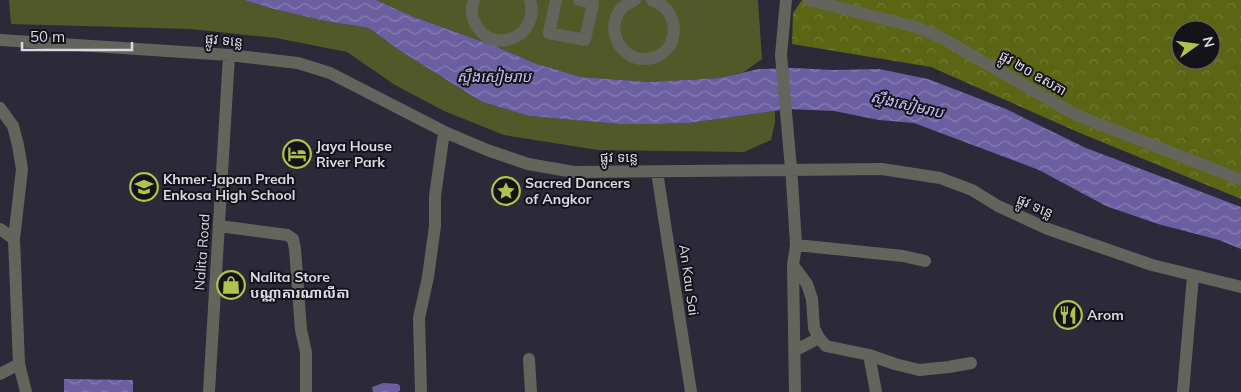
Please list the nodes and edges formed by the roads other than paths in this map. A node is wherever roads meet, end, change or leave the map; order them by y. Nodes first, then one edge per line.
1 (474, 0) edge
2 (530, 0) edge
3 (556, 0) edge
4 (579, 0) edge
5 (635, 0) edge
6 (652, 0) edge
7 (786, 0) edge
8 (809, 0) edge
9 (0, 40) edge
10 (229, 55) junction
11 (0, 108) edge
12 (447, 133) junction
13 (791, 170) junction
14 (657, 172) junction
15 (1241, 180) edge
16 (219, 226) junction
17 (0, 229) edge
18 (14, 239) junction
19 (796, 245) junction
20 (925, 260) dead end
21 (793, 265) junction
22 (1194, 276) junction
23 (1241, 287) edge
24 (818, 338) junction
25 (794, 351) junction
26 (869, 355) junction
27 (529, 359) dead end
28 (971, 363) dead end
29 (19, 364) junction
30 (0, 374) edge
31 (26, 392) edge
32 (208, 392) edge
33 (306, 392) edge
34 (421, 392) edge
35 (531, 392) edge
36 (691, 392) edge
37 (795, 392) edge
38 (876, 392) edge
39 (1183, 392) edge

1 - 2 street
3 - 4 street
5 - 6 street
7 - 13 street
8 - 15 street, ផ្លូវ ២០ ឧសភា
9 - 10 street, ផ្លូវ ទន្លេ
10 - 12 street, ផ្លូវ ទន្លេ
10 - 16 street, Nalita Road
11 - 18 street
12 - 14 street, ផ្លូវ ទន្លេ
12 - 34 street
13 - 14 street, ផ្លូវ ទន្លេ
13 - 19 street
13 - 22 street, ផ្លូវ ទន្លេ
14 - 36 street, An Kau Sai
16 - 32 street, Nalita Road
16 - 33 street
17 - 18 street
18 - 29 street
19 - 20 street
19 - 21 street
21 - 24 street
21 - 25 street
22 - 23 street, ផ្លូវ ទន្លេ
22 - 39 street
24 - 25 street
24 - 26 street
25 - 37 street
26 - 28 street
26 - 38 street
27 - 35 street
29 - 30 street
29 - 31 street

